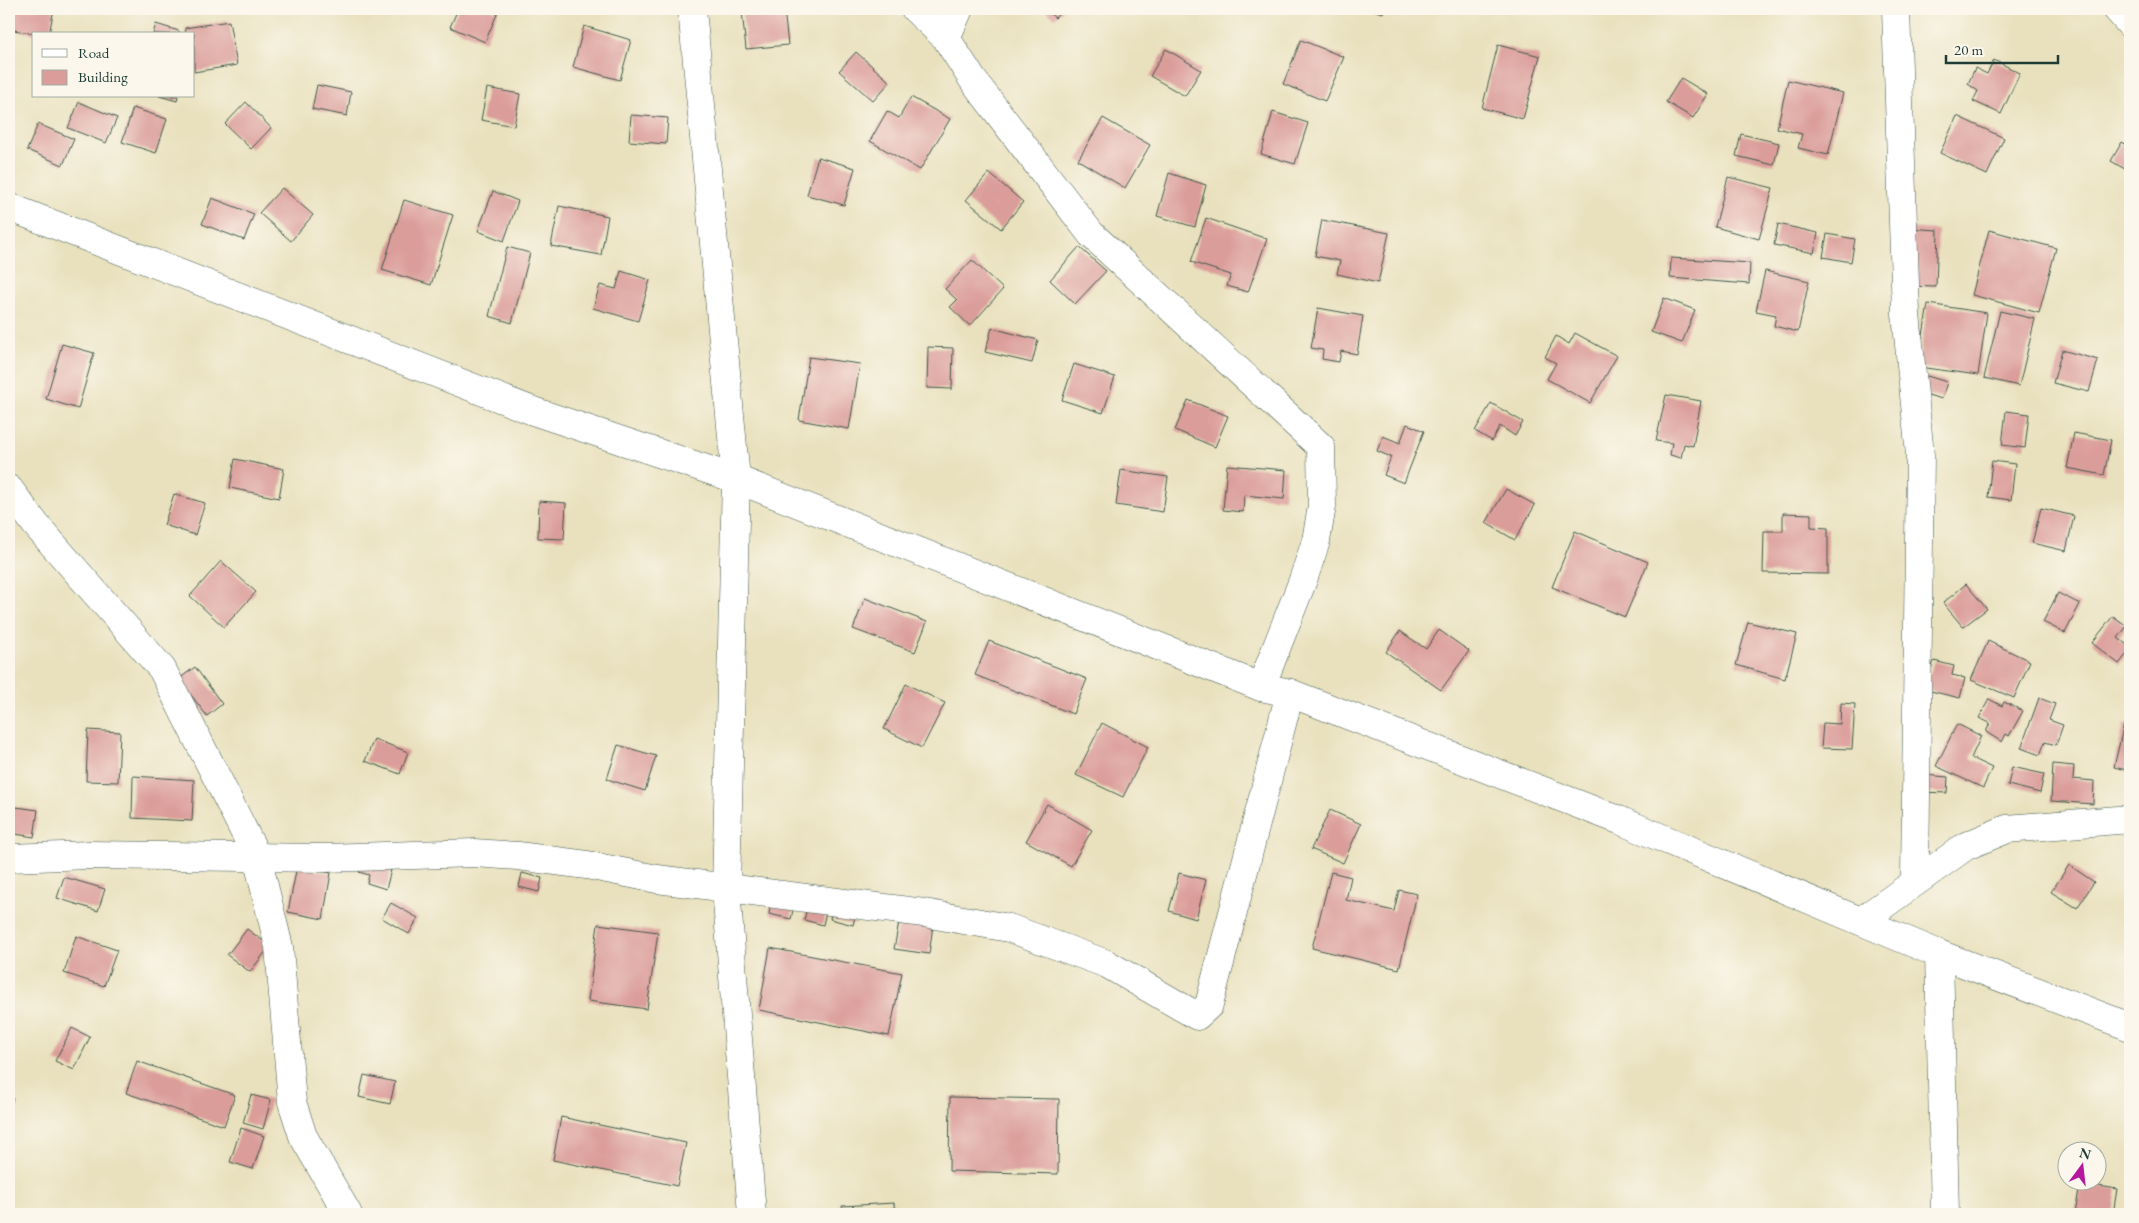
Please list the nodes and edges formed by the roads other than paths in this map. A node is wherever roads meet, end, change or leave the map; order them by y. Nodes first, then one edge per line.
1 (692, 9) edge
2 (915, 9) edge
3 (959, 9) edge
4 (1896, 9) edge
5 (2117, 9) edge
6 (2130, 24) edge
7 (946, 38) junction
8 (9, 207) edge
9 (736, 479) junction
10 (9, 489) edge
11 (1261, 687) junction
12 (1290, 693) junction
13 (2130, 819) edge
14 (257, 856) junction
15 (9, 858) edge
16 (1915, 880) junction
17 (726, 889) junction
18 (1861, 921) junction
19 (1939, 954) junction
20 (2130, 1027) edge
21 (348, 1214) edge
22 (752, 1214) edge
23 (1945, 1214) edge

1 - 9 street
2 - 7 street
3 - 7 street
4 - 16 street
5 - 6 street
7 - 11 street
8 - 9 street
9 - 11 street
9 - 17 street
10 - 14 street
11 - 12 street
12 - 17 street
12 - 18 street
13 - 16 street
14 - 15 street
14 - 17 street
14 - 21 street
16 - 18 street
17 - 22 street
18 - 19 street
19 - 20 street
19 - 23 street

